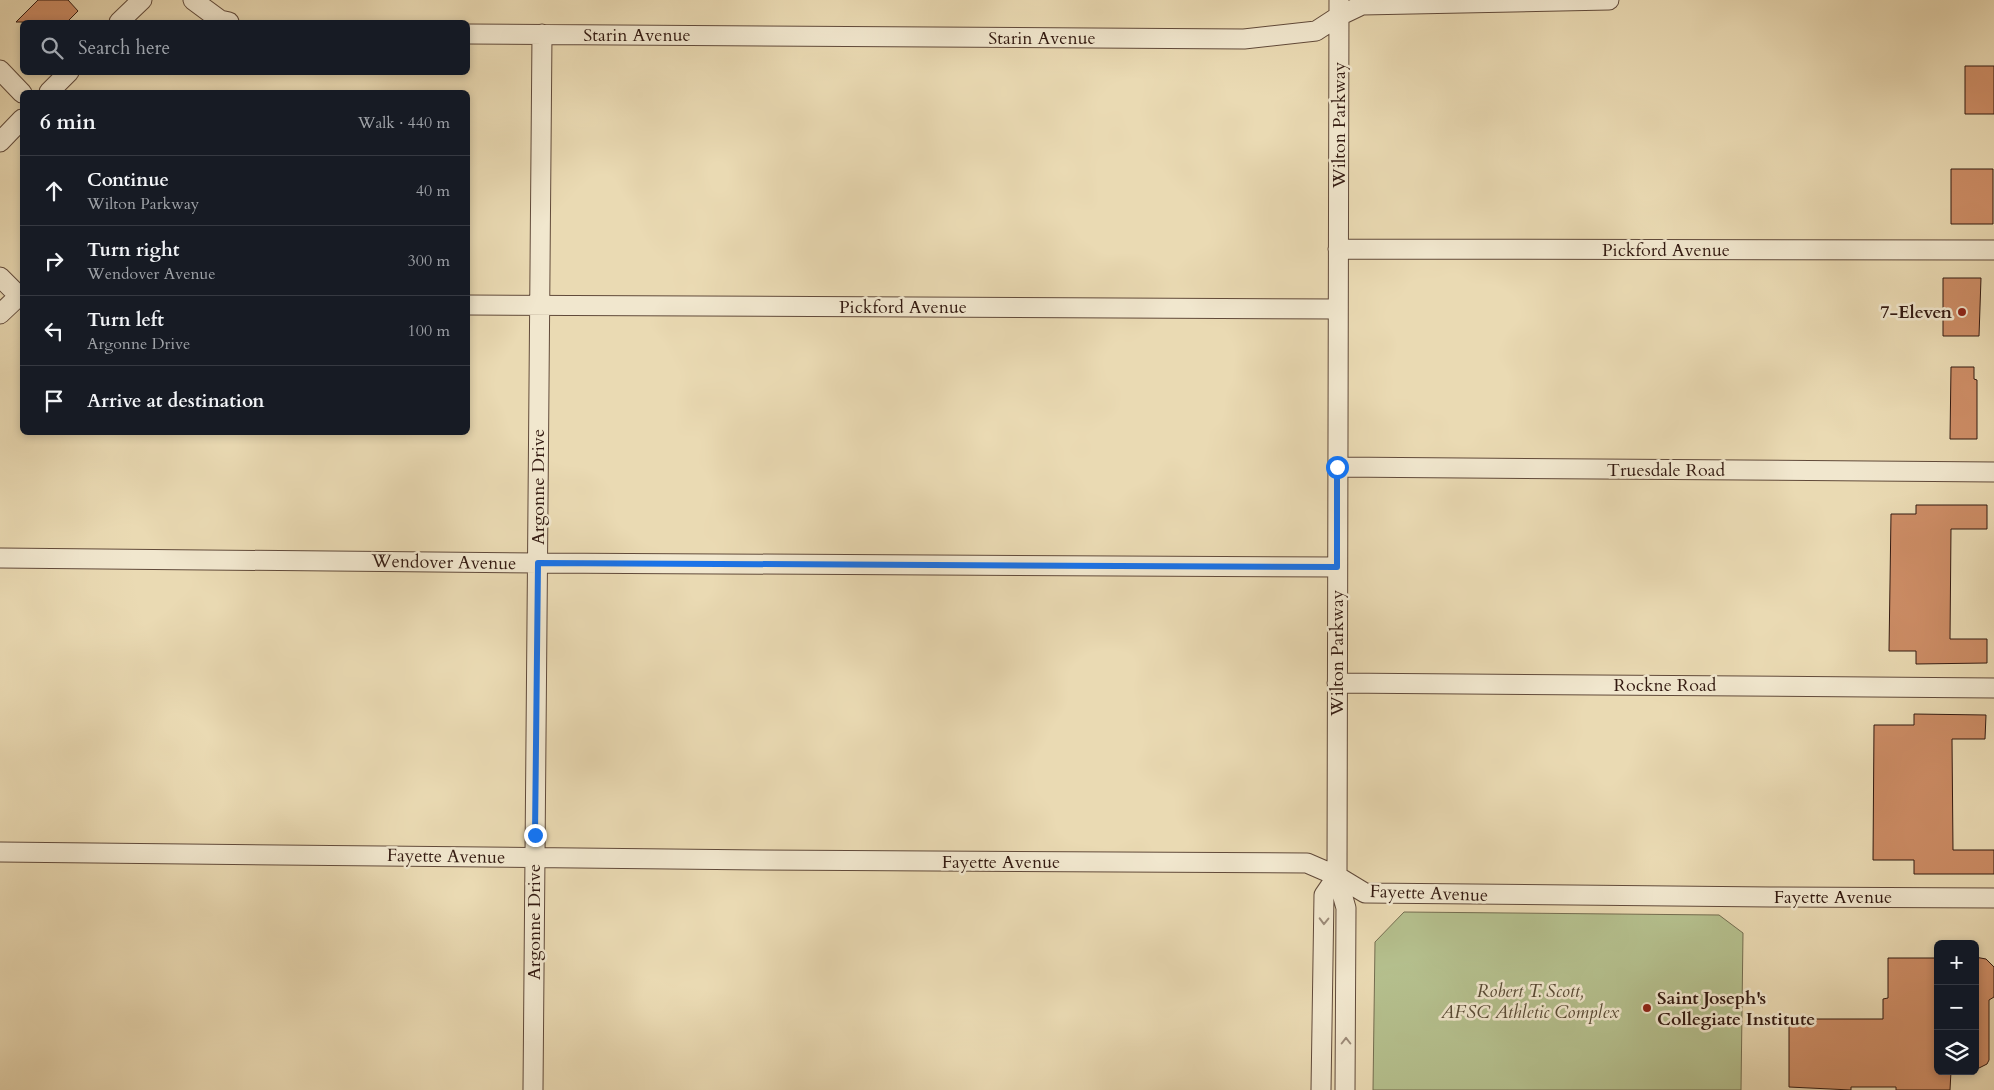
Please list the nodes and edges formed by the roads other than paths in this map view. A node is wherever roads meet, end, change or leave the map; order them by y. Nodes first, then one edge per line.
1 (142, 0) edge
2 (193, 0) edge
3 (1609, 0) edge
4 (1339, 8) edge
5 (121, 20) edge
6 (220, 20) edge
7 (470, 34) edge
8 (542, 34) junction
9 (0, 70) edge
10 (66, 75) edge
11 (50, 90) edge
12 (20, 91) edge
13 (20, 121) edge
14 (0, 142) edge
15 (1338, 249) junction
16 (1994, 250) edge
17 (0, 277) edge
18 (20, 297) edge
19 (20, 299) edge
20 (470, 305) edge
21 (539, 306) junction
22 (1338, 310) junction
23 (0, 314) edge
24 (1337, 467) junction
25 (1994, 472) edge
26 (0, 558) edge
27 (538, 563) junction
28 (1337, 567) junction
29 (1337, 683) junction
30 (1994, 688) edge
31 (0, 852) edge
32 (534, 858) junction
33 (1337, 876) junction
34 (1994, 898) edge
35 (533, 1090) edge
36 (1320, 1090) edge
37 (1345, 1090) edge

1 - 5 street
2 - 6 street
3 - 4 street, Starin Avenue
4 - 8 street, Starin Avenue
4 - 15 street, Wilton Parkway
7 - 8 street, Starin Avenue
8 - 21 street, Argonne Drive
9 - 12 street
10 - 11 street
13 - 14 street
15 - 16 street, Pickford Avenue
15 - 22 street, Wilton Parkway
17 - 18 street
19 - 23 street
20 - 21 street, Pickford Avenue
21 - 22 street, Pickford Avenue
21 - 27 street, Argonne Drive
22 - 24 street, Wilton Parkway
24 - 25 street, Truesdale Road
24 - 28 street, Wilton Parkway
26 - 27 street, Wendover Avenue
27 - 28 street, Wendover Avenue
27 - 32 street, Argonne Drive
28 - 29 street, Wilton Parkway
29 - 30 street, Rockne Road
29 - 33 street, Wilton Parkway
31 - 32 street, Fayette Avenue
32 - 33 street, Fayette Avenue
32 - 35 street, Argonne Drive
33 - 34 street, Fayette Avenue
33 -> 36 street
37 -> 33 street, Wilton Parkway

